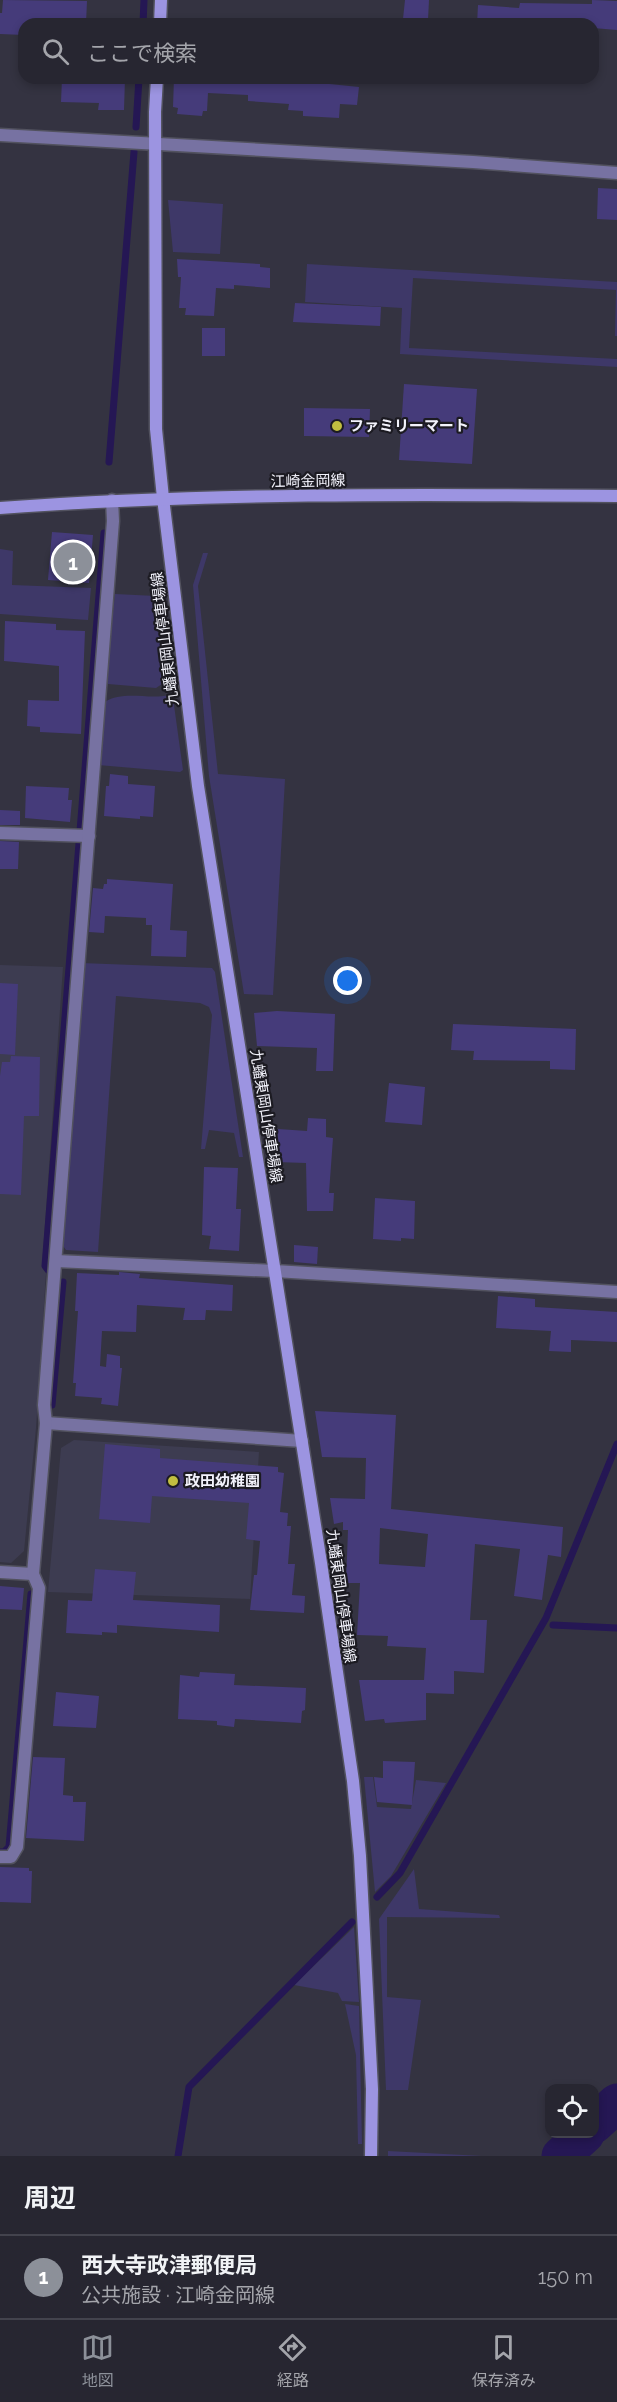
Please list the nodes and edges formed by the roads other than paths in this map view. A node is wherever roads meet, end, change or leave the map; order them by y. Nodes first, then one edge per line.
1 (161, 0) edge
2 (160, 18) edge
3 (157, 84) edge
4 (0, 135) edge
5 (155, 144) junction
6 (617, 173) edge
7 (617, 496) edge
8 (163, 498) junction
9 (112, 500) junction
10 (0, 508) edge
11 (0, 833) edge
12 (82, 836) junction
13 (56, 1261) junction
14 (275, 1271) junction
15 (617, 1292) edge
16 (46, 1423) junction
17 (302, 1442) junction
18 (0, 1572) edge
19 (33, 1574) junction
20 (0, 1857) edge
21 (371, 2156) edge

1 - 2 main road
3 - 5 main road, 九蟠東岡山停車場線
4 - 5 street
5 - 6 street
5 - 8 main road, 九蟠東岡山停車場線
7 - 8 main road, 江崎金岡線
8 - 9 main road, 江崎金岡線
8 - 14 main road, 九蟠東岡山停車場線
9 - 10 main road, 江崎金岡線
9 - 12 street
11 - 12 street
12 - 13 street
13 - 14 street
13 - 16 street
14 - 15 street
14 - 17 main road, 九蟠東岡山停車場線
16 - 17 street
16 - 19 street
17 - 21 main road, 九蟠東岡山停車場線
18 - 19 street
19 - 20 street

